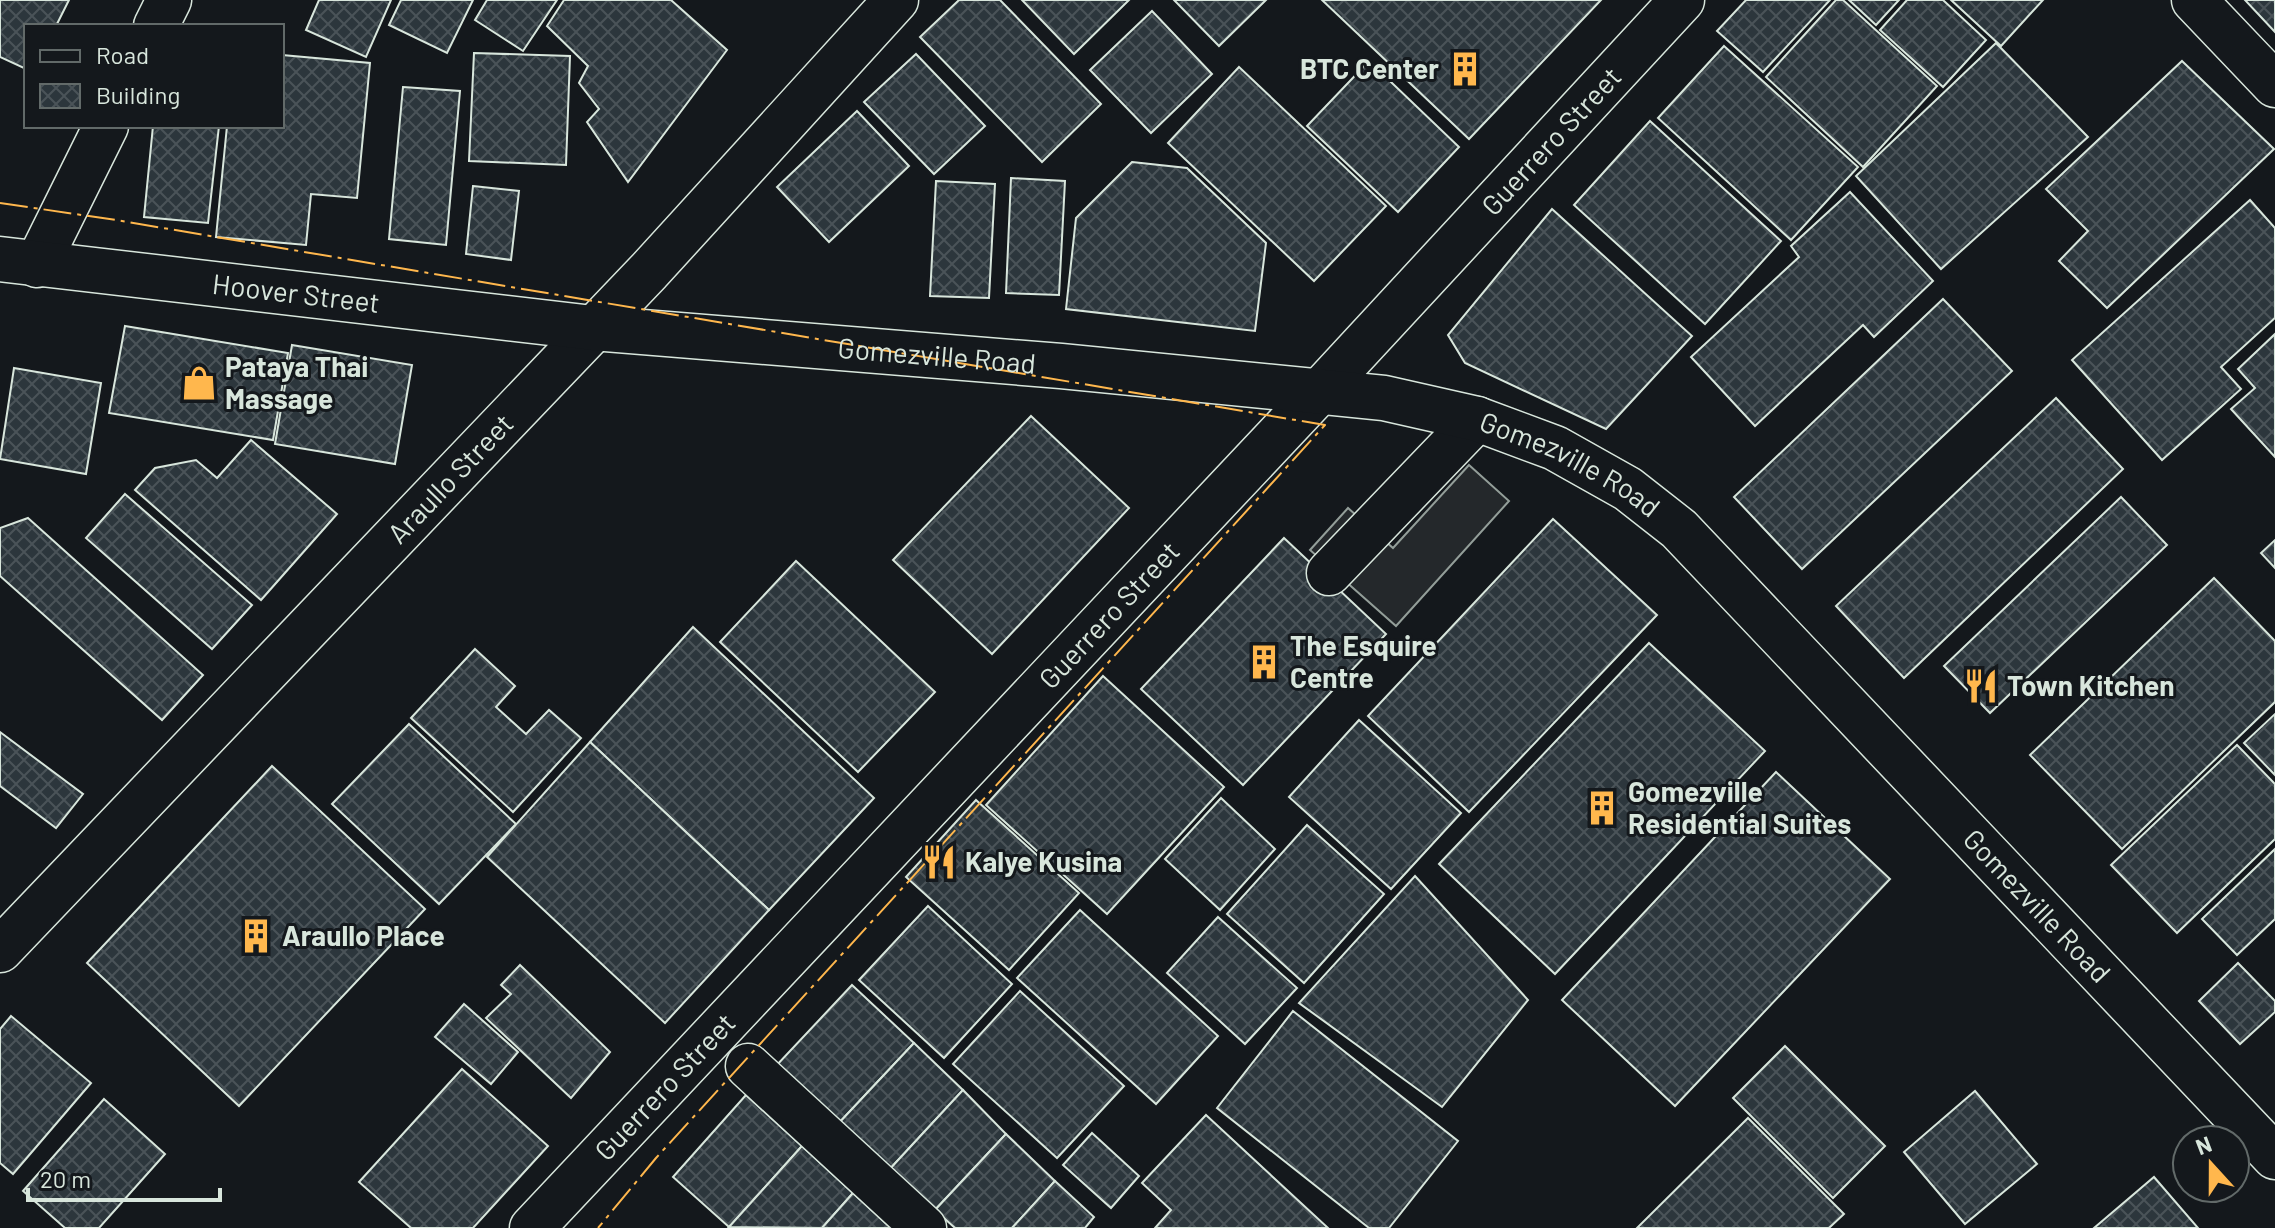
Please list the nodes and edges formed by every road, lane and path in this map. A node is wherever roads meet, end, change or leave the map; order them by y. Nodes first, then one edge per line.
1 (169, 0) edge
2 (896, 0) edge
3 (1682, 0) edge
4 (2194, 0) edge
5 (157, 24) edge
6 (2275, 85) edge
7 (105, 128) edge
8 (18, 262) edge
9 (593, 328) junction
10 (1321, 390) junction
11 (1477, 419) junction
12 (1329, 573) dead end
13 (0, 950) edge
14 (748, 1066) dead end
15 (2275, 1157) edge
16 (532, 1228) edge
17 (924, 1228) edge

1 - 5 street
2 - 9 street, Araullo Street
3 - 10 street, Guerrero Street
4 - 6 street
7 - 8 street
8 - 9 street, Hoover Street
9 - 10 street, Gomezville Road
9 - 13 street, Araullo Street
10 - 11 street, Gomezville Road
10 - 16 street, Guerrero Street
11 - 12 street
11 - 15 street, Gomezville Road
14 - 17 street

